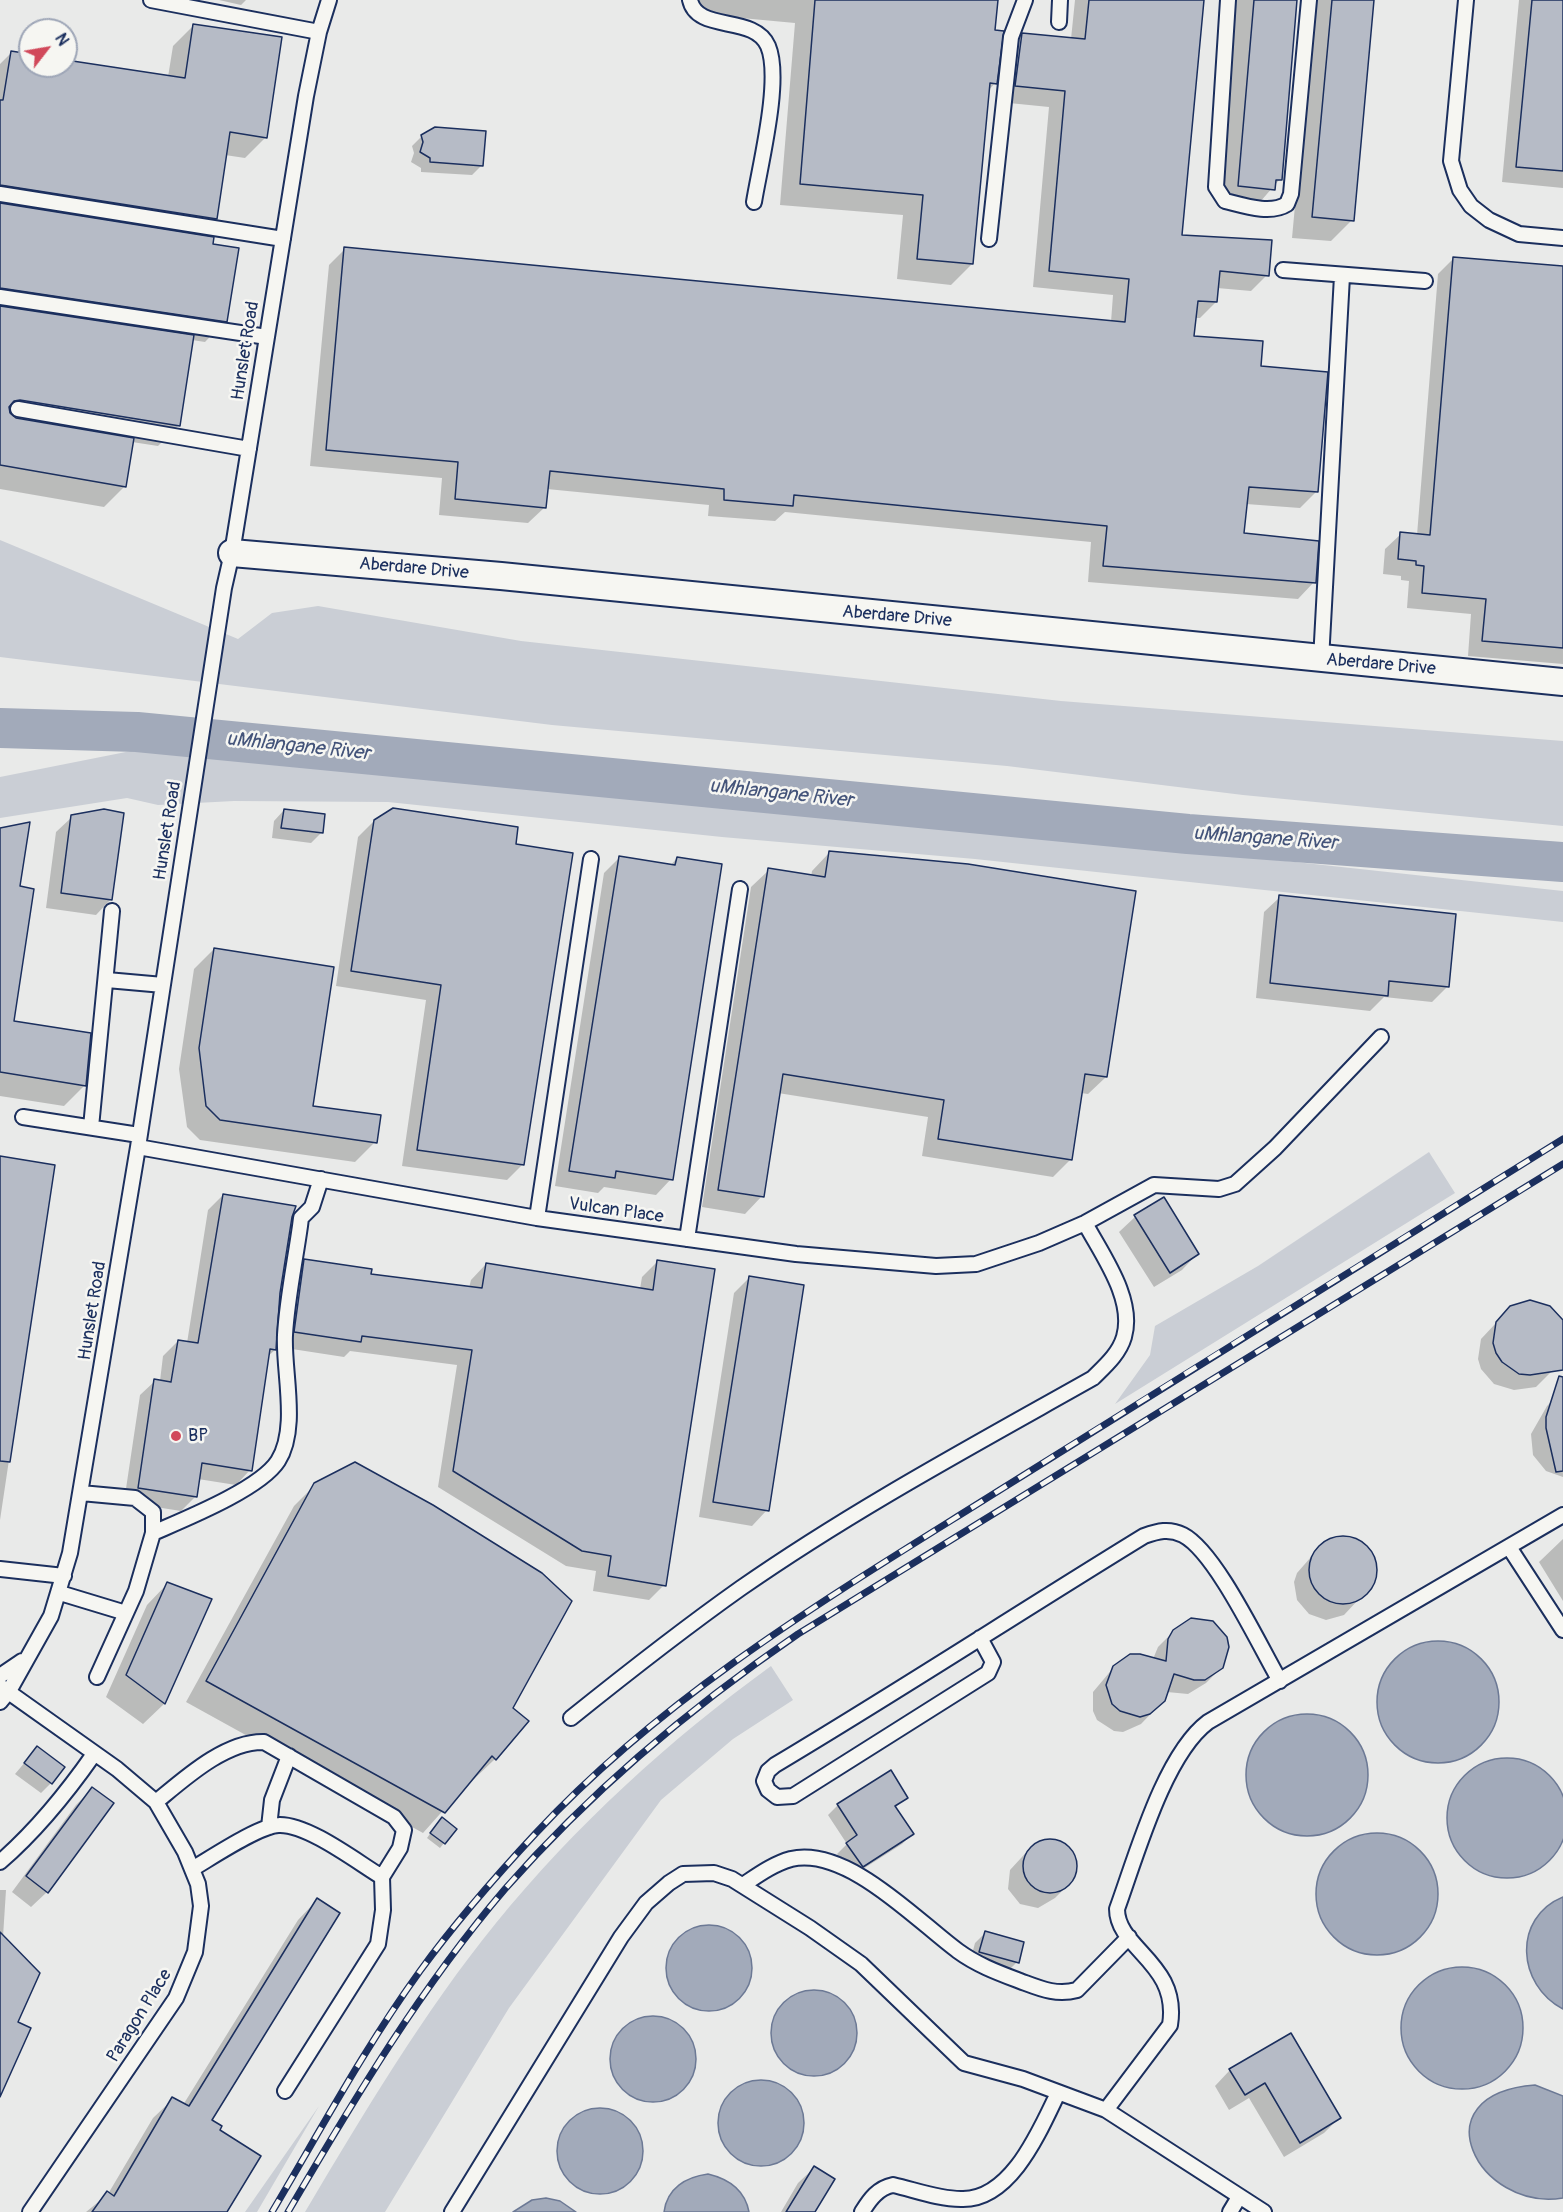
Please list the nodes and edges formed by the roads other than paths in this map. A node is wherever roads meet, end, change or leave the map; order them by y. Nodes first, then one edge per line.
1 (151, 0) edge
2 (329, 0) edge
3 (690, 0) edge
4 (1025, 0) edge
5 (1060, 0) edge
6 (1228, 0) edge
7 (1309, 0) edge
8 (1466, 0) edge
9 (1059, 22) dead end
10 (319, 32) junction
11 (0, 194) edge
12 (754, 202) dead end
13 (1563, 238) edge
14 (283, 239) junction
15 (988, 239) dead end
16 (1283, 270) dead end
17 (1342, 276) junction
18 (1425, 281) dead end
19 (0, 297) edge
20 (267, 337) junction
21 (18, 409) dead end
22 (249, 449) junction
23 (232, 553) junction
24 (1321, 660) junction
25 (1563, 682) edge
26 (591, 859) dead end
27 (740, 889) dead end
28 (112, 911) dead end
29 (107, 980) junction
30 (163, 985) junction
31 (1382, 1037) dead end
32 (23, 1117) dead end
33 (91, 1127) junction
34 (139, 1141) junction
35 (321, 1179) junction
36 (537, 1218) junction
37 (1085, 1223) junction
38 (687, 1239) junction
39 (81, 1492) junction
40 (1563, 1515) edge
41 (153, 1533) junction
42 (1509, 1546) junction
43 (0, 1569) edge
44 (64, 1576) junction
45 (60, 1593) junction
46 (126, 1613) junction
47 (1563, 1630) edge
48 (980, 1638) junction
49 (24, 1660) junction
50 (0, 1676) edge
51 (97, 1677) dead end
52 (1280, 1681) junction
53 (3, 1693) edge
54 (571, 1718) dead end
55 (94, 1754) junction
56 (289, 1756) junction
57 (156, 1802) junction
58 (269, 1827) junction
59 (0, 1863) edge
60 (192, 1869) junction
61 (382, 1877) junction
62 (743, 1885) junction
63 (1129, 1937) junction
64 (285, 2091) dead end
65 (1058, 2093) junction
66 (1106, 2110) junction
67 (1239, 2197) junction
68 (30, 2212) edge
69 (452, 2212) edge
70 (862, 2212) edge
71 (1230, 2212) edge
72 (1264, 2212) edge

1 - 10 lane
2 - 10 lane, Hunslet Road
3 - 12 lane
4 - 15 lane
5 - 9 lane
6 - 7 lane
8 - 13 lane
10 - 14 lane, Hunslet Road
11 - 14 lane
14 - 20 lane, Hunslet Road
16 - 17 lane
17 - 18 lane
17 - 24 lane
19 - 20 lane
20 - 22 lane, Hunslet Road
21 - 22 lane
22 - 23 lane, Hunslet Road
23 - 24 street, Aberdare Drive
23 - 30 lane, Hunslet Road
24 - 25 street, Aberdare Drive
26 - 36 lane
27 - 38 lane
28 - 29 lane
29 - 30 lane
29 - 33 lane
30 - 34 lane, Hunslet Road
31 - 37 lane, Vulcan Place
32 - 33 lane, Vulcan Place
33 - 34 lane, Vulcan Place
34 - 35 lane, Vulcan Place
34 - 39 lane, Hunslet Road
35 - 36 lane, Vulcan Place
35 - 41 lane
36 - 38 lane, Vulcan Place
37 - 38 lane, Vulcan Place
37 - 54 lane
39 - 41 lane
39 - 44 lane, Hunslet Road
40 - 42 lane
41 - 46 lane
42 - 47 lane
42 - 52 lane
43 - 44 lane
44 - 45 lane, Hunslet Road
45 - 46 lane
45 - 49 lane, Hunslet Road
46 - 51 lane
48 - 48 lane
48 - 52 lane
49 - 50 lane, Hunslet Road
49 - 53 lane, Hunslet Road
52 - 63 lane
53 - 55 lane, Paragon Place
55 - 57 lane, Paragon Place
55 - 59 lane
56 - 57 lane
56 - 58 lane
56 - 61 lane
57 - 60 lane, Paragon Place
58 - 60 lane
58 - 61 lane
60 - 68 lane, Paragon Place
61 - 64 lane
62 - 63 lane
62 - 65 lane
62 - 69 lane
63 - 66 lane
65 - 66 lane
65 - 70 lane
66 - 67 lane
67 - 71 lane
67 - 72 lane

